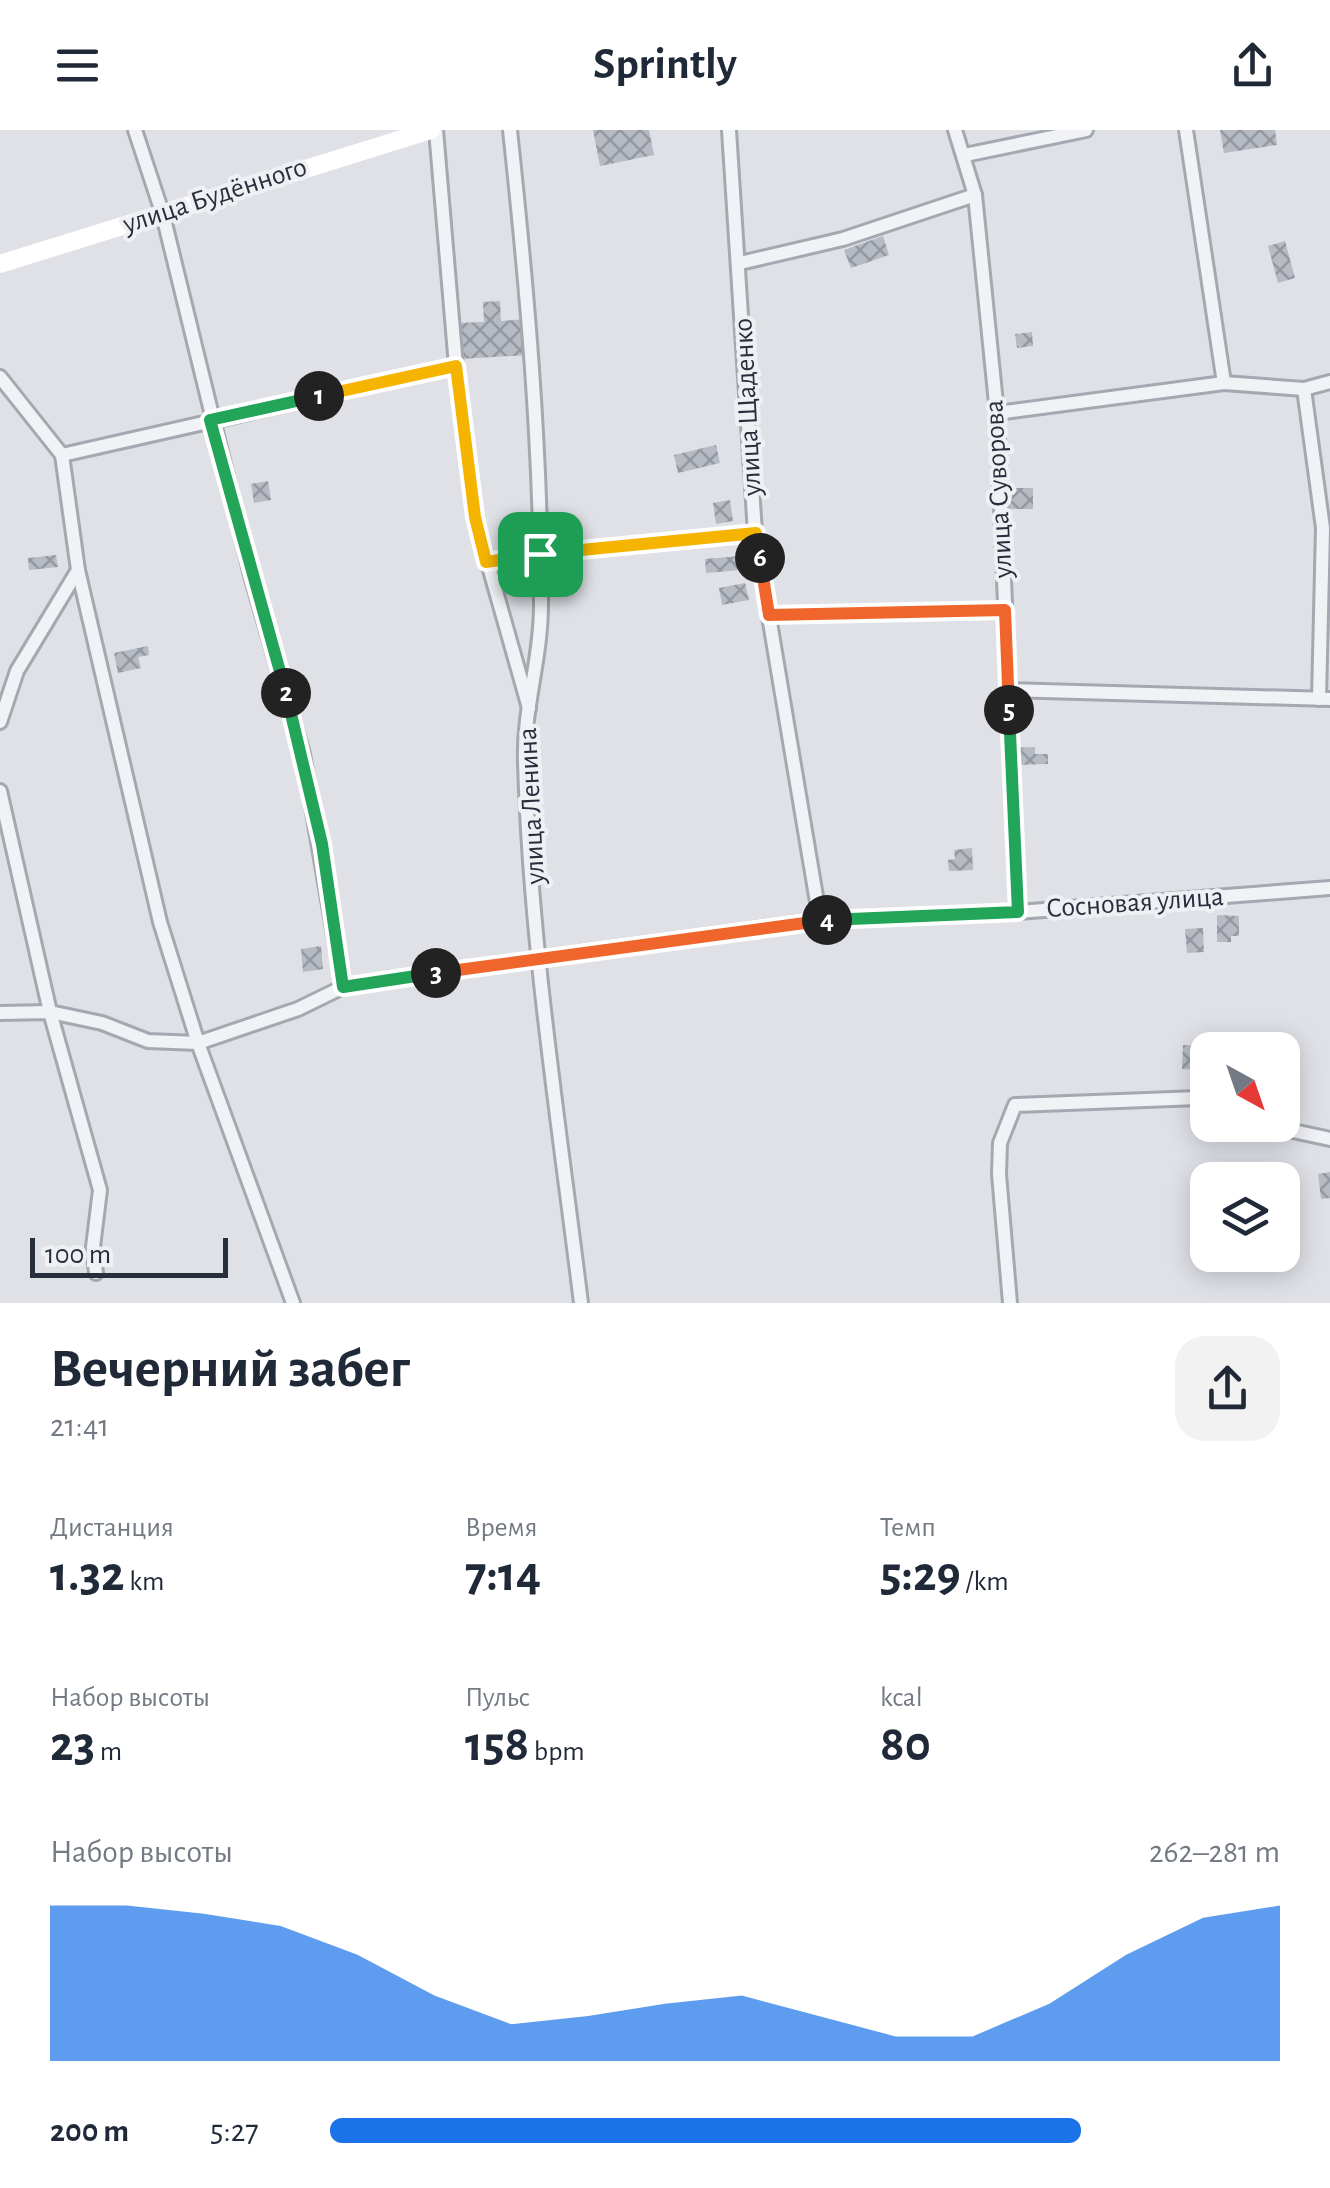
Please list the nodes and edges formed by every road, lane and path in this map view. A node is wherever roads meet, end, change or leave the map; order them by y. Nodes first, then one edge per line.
1 (135, 130) edge
2 (433, 130) edge
3 (510, 130) edge
4 (728, 130) edge
5 (954, 130) edge
6 (1086, 130) edge
7 (1186, 130) edge
8 (965, 155) junction
9 (975, 195) junction
10 (163, 214) junction
11 (740, 263) junction
12 (0, 264) edge
13 (456, 366) junction
14 (0, 378) edge
15 (1330, 382) edge
16 (1224, 383) junction
17 (1304, 389) junction
18 (997, 413) junction
19 (210, 420) junction
20 (62, 455) junction
21 (756, 533) junction
22 (540, 554) junction
23 (486, 562) junction
24 (78, 570) junction
25 (1005, 610) junction
26 (769, 615) junction
27 (6, 685) edge
28 (1008, 690) junction
29 (1325, 699) edge
30 (528, 708) junction
31 (0, 722) edge
32 (0, 791) edge
33 (1330, 888) edge
34 (1018, 912) junction
35 (820, 920) junction
36 (542, 958) junction
37 (343, 987) junction
38 (50, 1012) junction
39 (0, 1013) edge
40 (198, 1043) junction
41 (1190, 1098) edge
42 (1300, 1133) edge
43 (1330, 1139) edge
44 (96, 1274) dead end
45 (293, 1303) edge
46 (581, 1303) edge
47 (1010, 1303) edge

1 - 10 street
2 - 10 main road, улица Будённого
2 - 13 street
3 - 22 street, улица Ленина
4 - 11 street, улица Щаденко
5 - 8 street, улица Суворова
6 - 8 street
7 - 16 street
8 - 9 street, улица Суворова
9 - 11 street
9 - 18 street, улица Суворова
10 - 12 main road, улица Будённого
10 - 19 street
11 - 21 street, улица Щаденко
13 - 19 street
13 - 23 street
14 - 20 street
15 - 17 street
16 - 17 street
16 - 18 street
17 - 29 street
18 - 25 street, улица Суворова
19 - 20 street
19 - 37 street
20 - 24 street
21 - 22 street
21 - 26 street, улица Щаденко
22 - 23 lane
22 - 30 street, улица Ленина
23 - 30 street
24 - 27 street
24 - 40 street
25 - 26 street
25 - 28 street, улица Суворова
26 - 35 street, улица Щаденко
27 - 31 street
28 - 29 street
28 - 34 street, улица Суворова
30 - 36 street, улица Ленина
32 - 38 street
33 - 34 street, Сосновая улица
34 - 35 street, Сосновая улица
35 - 36 street, Сосновая улица
36 - 37 street, Сосновая улица
36 - 46 street, улица Ленина
37 - 40 street, Сосновая улица
38 - 39 street, Сосновая улица
38 - 40 street, Сосновая улица
38 - 44 street
40 - 45 street
41 - 47 street
42 - 43 street

